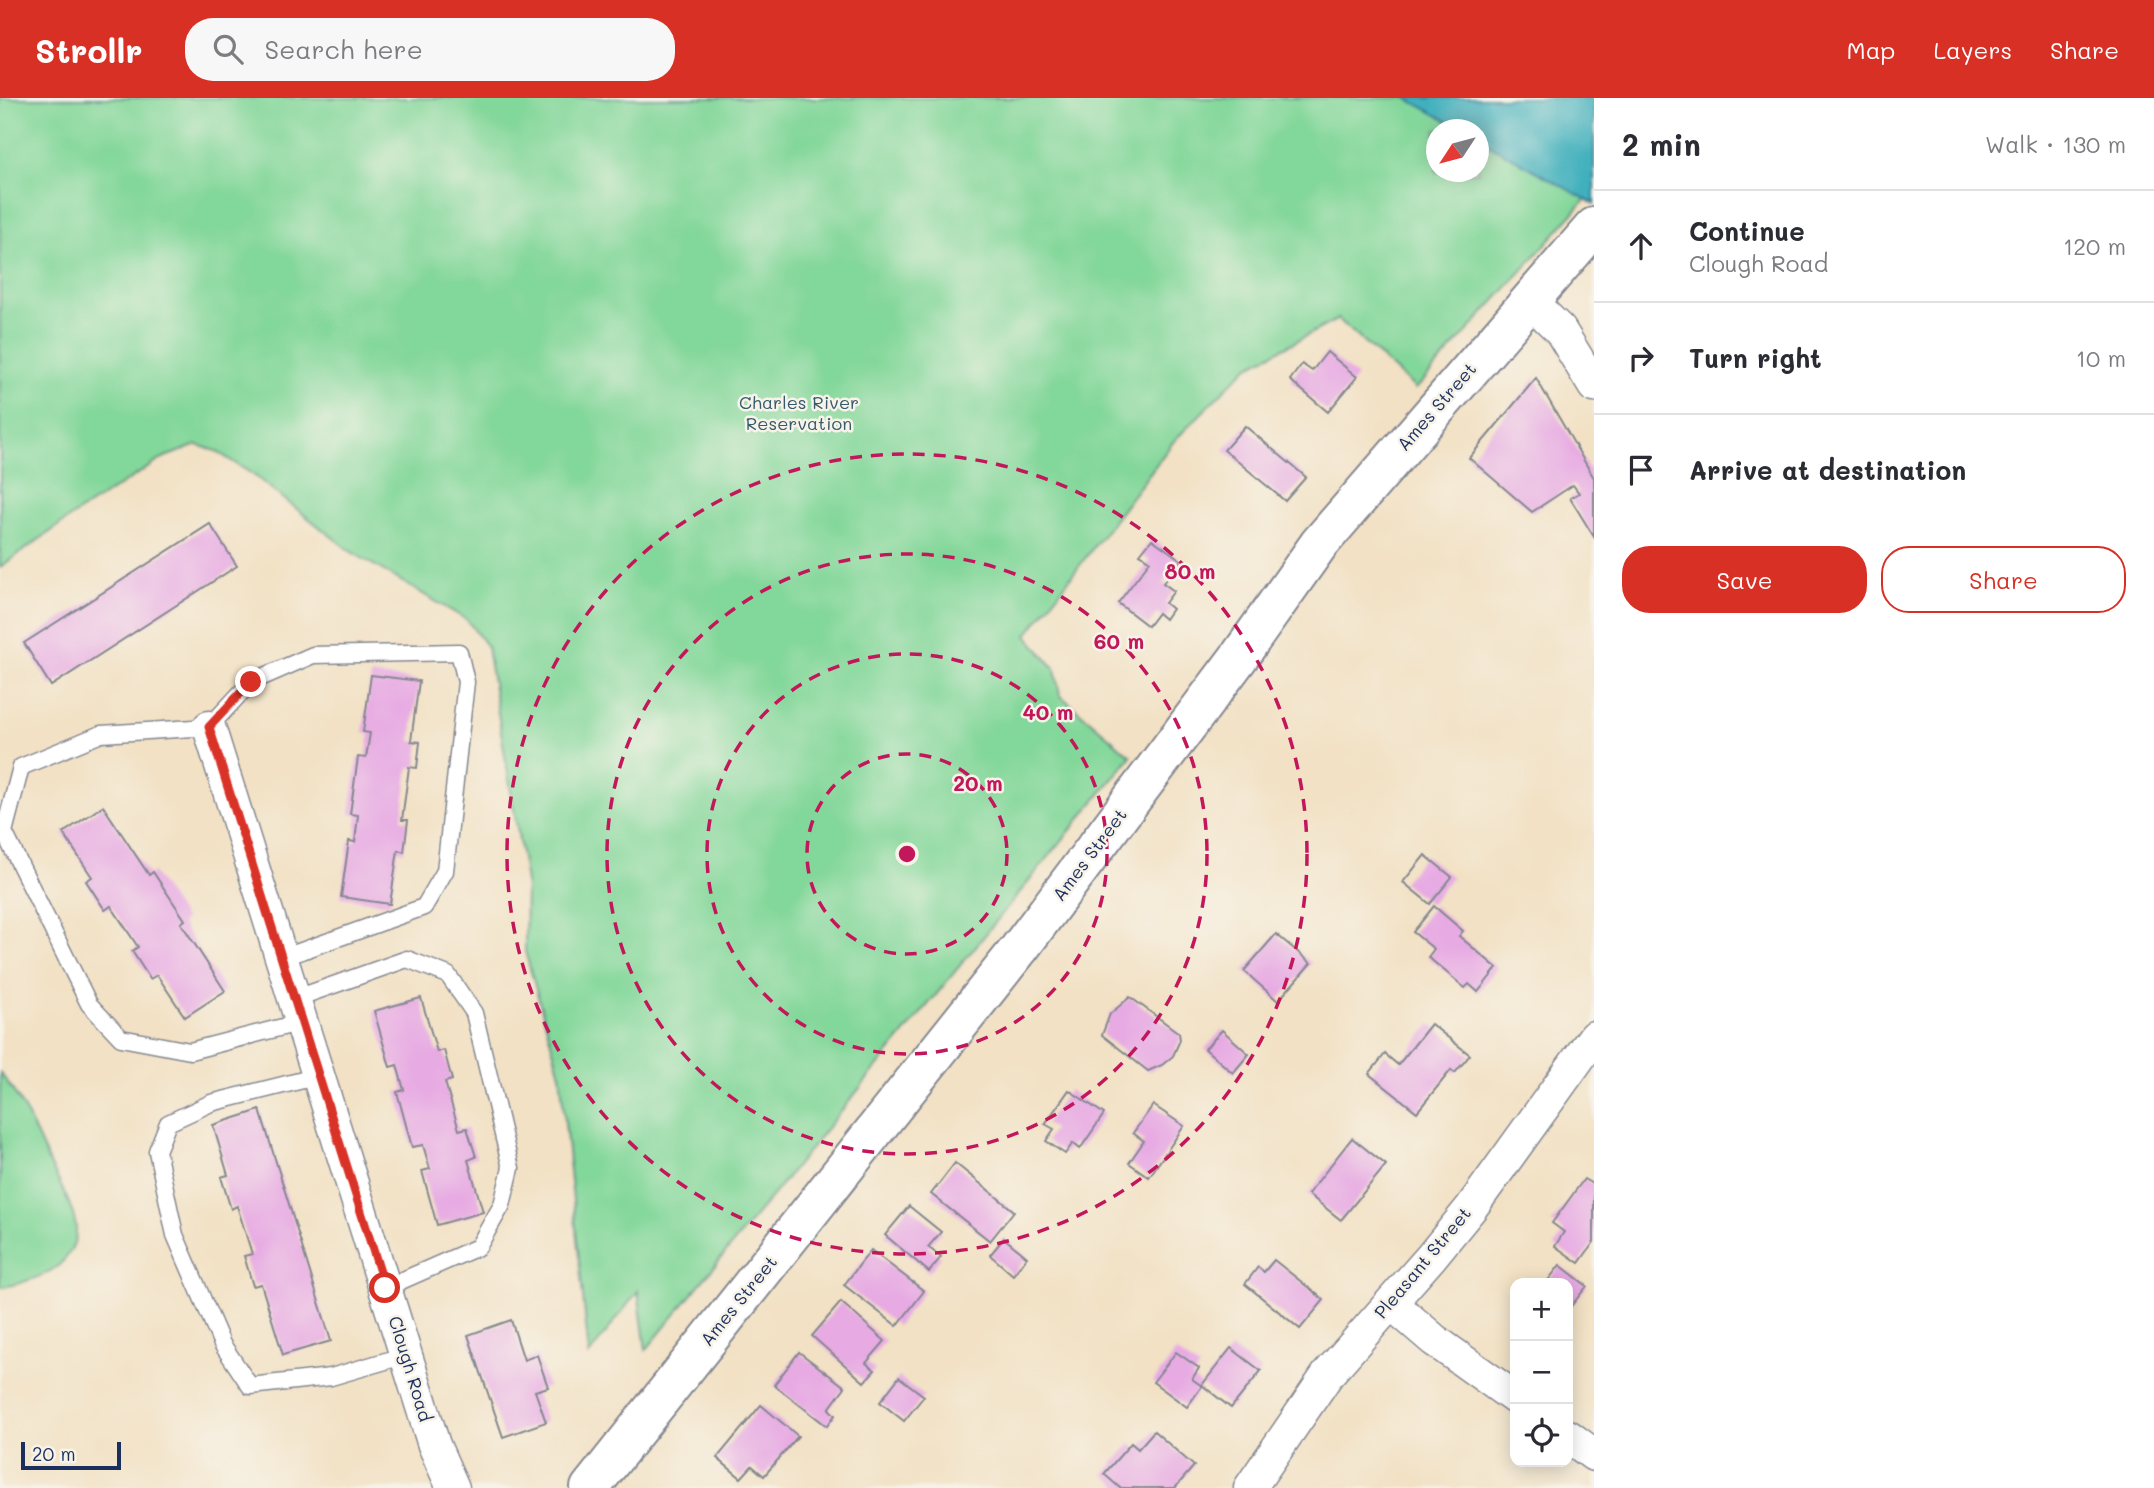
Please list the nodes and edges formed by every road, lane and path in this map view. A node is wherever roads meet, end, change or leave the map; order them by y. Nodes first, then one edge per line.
1 (1590, 232) edge
2 (1529, 300) junction
3 (1594, 386) edge
4 (209, 727) junction
5 (282, 958) junction
6 (298, 1011) junction
7 (1594, 1037) edge
8 (318, 1076) junction
9 (385, 1288) junction
10 (1391, 1303) junction
11 (405, 1355) junction
12 (1510, 1394) edge
13 (1573, 1440) edge
14 (1594, 1455) edge
15 (453, 1488) edge
16 (590, 1488) edge
17 (1250, 1488) edge

1 - 2 street, Ames Street
2 - 3 street
2 - 16 street, Ames Street
4 - 5 street, Clough Road
4 - 5 lane
4 - 6 lane
5 - 6 street, Clough Road
6 - 8 street, Clough Road
6 - 9 lane
7 - 10 street, Pleasant Street
8 - 9 street, Clough Road
8 - 11 lane
9 - 11 street, Clough Road
10 - 12 street
10 - 17 street, Pleasant Street
11 - 15 street, Clough Road
13 - 14 street

